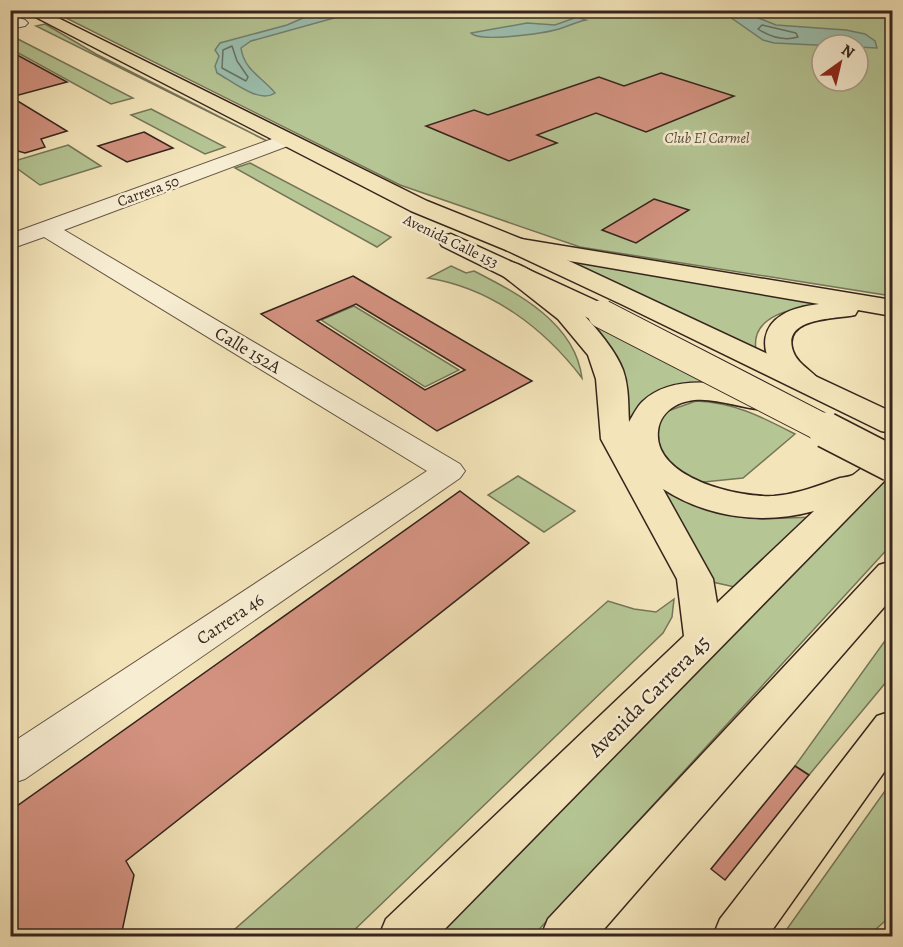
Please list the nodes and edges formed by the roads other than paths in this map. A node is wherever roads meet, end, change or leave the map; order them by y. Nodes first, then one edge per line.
1 (21, 19) edge
2 (269, 141) junction
3 (419, 206) junction
4 (47, 229) junction
5 (10, 230) edge
6 (10, 242) edge
7 (513, 258) junction
8 (614, 308) junction
9 (892, 308) edge
10 (892, 316) edge
11 (806, 382) junction
12 (778, 405) junction
13 (892, 424) edge
14 (888, 461) edge
15 (449, 471) joint
16 (892, 574) edge
17 (704, 642) junction
18 (892, 728) edge
19 (10, 767) edge
20 (404, 936) edge
21 (566, 936) edge
22 (738, 936) edge

1 - 2 main road, Avenida Calle 153
2 - 3 main road, Avenida Calle 153
2 - 4 street, Carrera 50
2 - 5 street, Carrera 50
2 - 7 main road, Avenida Calle 153
3 - 7 main road, Avenida Calle 153
3 - 8 main road, Avenida Calle 153
4 - 6 street, Carrera 50
4 - 15 street, Calle 152A
7 - 8 main road, Avenida Calle 153
7 - 9 main road
7 - 17 main road
8 - 11 main road, Avenida Calle 153
8 - 12 main road, Avenida Calle 153, bridge
8 - 14 main road, Avenida Calle 153
10 - 11 main road
11 - 13 main road, Avenida Calle 153
12 - 14 main road, Avenida Calle 153, bridge
12 - 14 main road
14 - 17 main road, Avenida Carrera 45
15 - 19 street, Carrera 46
16 - 21 main road
17 - 20 main road, Avenida Carrera 45
18 - 22 main road

